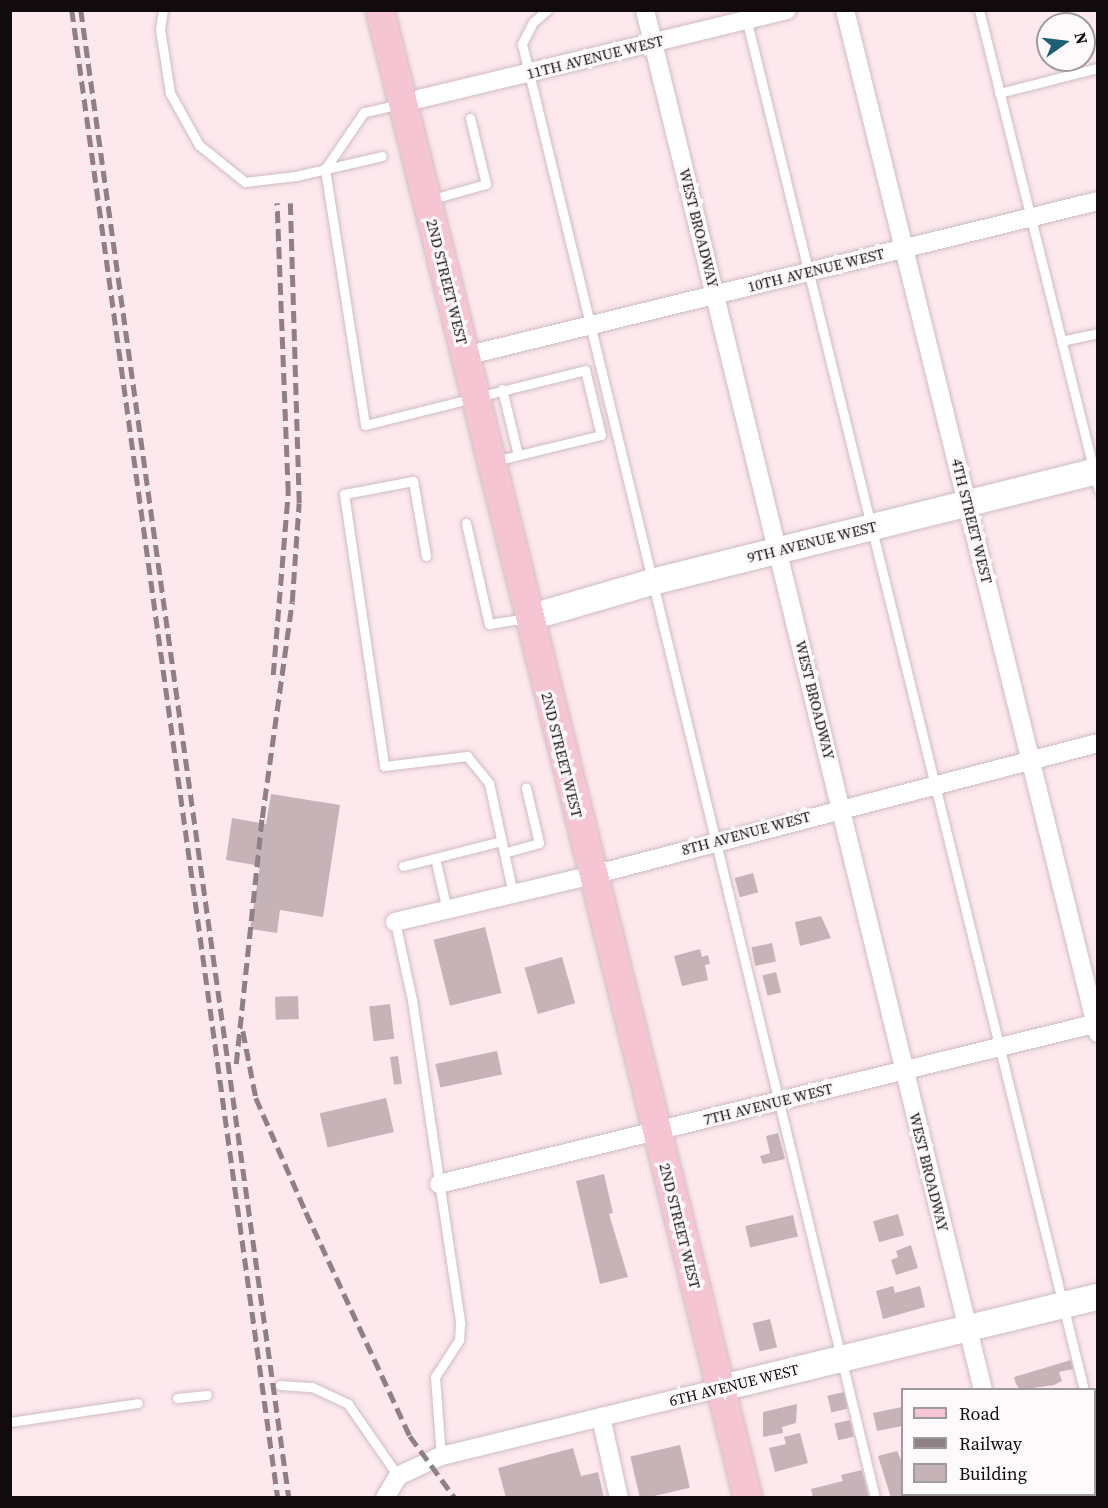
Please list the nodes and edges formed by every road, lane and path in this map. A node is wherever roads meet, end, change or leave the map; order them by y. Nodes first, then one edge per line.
1 (163, 10) edge
2 (380, 10) edge
3 (547, 10) edge
4 (645, 10) edge
5 (787, 10) edge
6 (845, 10) edge
7 (979, 10) edge
8 (745, 15) edge
9 (653, 43) junction
10 (1098, 68) edge
11 (528, 73) junction
12 (999, 93) junction
13 (403, 103) junction
14 (470, 118) dead end
15 (382, 156) dead end
16 (325, 169) junction
17 (427, 201) junction
18 (1098, 201) edge
19 (1030, 218) junction
20 (906, 248) junction
21 (808, 272) junction
22 (716, 295) junction
23 (590, 326) junction
24 (1098, 333) edge
25 (1061, 341) junction
26 (465, 356) junction
27 (502, 389) junction
28 (474, 396) junction
29 (518, 456) junction
30 (490, 462) junction
31 (1096, 477) edge
32 (968, 503) junction
33 (466, 523) dead end
34 (871, 528) junction
35 (779, 551) junction
36 (426, 556) dead end
37 (652, 582) junction
38 (528, 618) junction
39 (1098, 743) edge
40 (1030, 760) junction
41 (937, 784) junction
42 (526, 788) dead end
43 (841, 808) junction
44 (714, 841) junction
45 (501, 842) junction
46 (504, 853) junction
47 (435, 858) junction
48 (403, 866) dead end
49 (593, 875) junction
50 (513, 894) junction
51 (447, 910) junction
52 (395, 922) joint
53 (1097, 1026) edge
54 (1001, 1046) junction
55 (904, 1070) junction
56 (777, 1101) junction
57 (657, 1131) junction
58 (439, 1184) junction
59 (1098, 1297) edge
60 (1063, 1305) junction
61 (968, 1328) junction
62 (840, 1359) junction
63 (280, 1386) dead end
64 (721, 1388) junction
65 (983, 1388) edge
66 (1084, 1388) edge
67 (207, 1395) dead end
68 (177, 1398) dead end
69 (138, 1403) dead end
70 (601, 1417) junction
71 (10, 1422) edge
72 (441, 1456) junction
73 (398, 1476) junction
74 (385, 1497) edge
75 (619, 1497) edge
76 (748, 1497) edge
77 (874, 1497) edge

1 - 16 lane
2 - 13 main road, 2ND STREET WEST
3 - 11 lane
4 - 9 street, WEST BROADWAY
5 - 8 street, 11TH AVENUE WEST
6 - 20 street, 4TH STREET WEST
7 - 12 lane
8 - 9 street, 11TH AVENUE WEST
8 - 21 lane
9 - 11 street, 11TH AVENUE WEST
9 - 22 street, WEST BROADWAY
10 - 12 lane
11 - 13 street, 11TH AVENUE WEST
11 - 23 lane
12 - 19 lane
13 - 16 lane
13 - 17 main road, 2ND STREET WEST
14 - 17 lane
15 - 16 lane
16 - 28 lane
17 - 26 main road, 2ND STREET WEST
18 - 19 street, 10TH AVENUE WEST
19 - 20 street, 10TH AVENUE WEST
19 - 25 lane
20 - 21 street, 10TH AVENUE WEST
20 - 32 street, 4TH STREET WEST
21 - 22 street, 10TH AVENUE WEST
21 - 34 lane
22 - 23 street, 10TH AVENUE WEST
22 - 35 street, WEST BROADWAY
23 - 26 street, 10TH AVENUE WEST
23 - 37 lane
24 - 25 lane
25 - 31 lane
26 - 28 main road, 2ND STREET WEST
27 - 28 lane
27 - 29 lane
27 - 29 lane
28 - 30 main road, 2ND STREET WEST
29 - 30 lane
30 - 38 main road, 2ND STREET WEST
31 - 32 street, 9TH AVENUE WEST
32 - 34 street, 9TH AVENUE WEST
32 - 40 street, 4TH STREET WEST
33 - 38 lane
34 - 35 street, 9TH AVENUE WEST
34 - 41 lane
35 - 37 street, 9TH AVENUE WEST
35 - 43 street, WEST BROADWAY
36 - 45 lane
37 - 38 street, 9TH AVENUE WEST
37 - 44 lane
38 - 49 main road, 2ND STREET WEST
39 - 40 street, 8TH AVENUE WEST
40 - 41 street, 8TH AVENUE WEST
40 - 53 street, 4TH STREET WEST
41 - 43 street, 8TH AVENUE WEST
41 - 54 lane
42 - 46 lane
43 - 44 street, 8TH AVENUE WEST
43 - 55 street, WEST BROADWAY
44 - 49 street, 8TH AVENUE WEST
44 - 56 lane
45 - 46 lane
45 - 47 lane
46 - 50 lane
47 - 48 lane
47 - 51 lane
49 - 50 street, 8TH AVENUE WEST
49 - 57 main road, 2ND STREET WEST
50 - 51 street, 8TH AVENUE WEST
51 - 52 street, 8TH AVENUE WEST
52 - 58 lane
53 - 54 street, 7TH AVENUE WEST
54 - 55 street, 7TH AVENUE WEST
54 - 60 lane
55 - 56 street, 7TH AVENUE WEST
55 - 61 street, WEST BROADWAY
56 - 57 street, 7TH AVENUE WEST
56 - 62 lane
57 - 58 street, 7TH AVENUE WEST
57 - 64 main road, 2ND STREET WEST
58 - 72 lane
59 - 60 street, 6TH AVENUE WEST
60 - 61 street, 6TH AVENUE WEST
60 - 66 lane
61 - 62 street, 6TH AVENUE WEST
61 - 65 street, WEST BROADWAY
62 - 64 street, 6TH AVENUE WEST
62 - 77 lane
63 - 73 lane
64 - 70 street, 6TH AVENUE WEST
64 - 76 main road, 2ND STREET WEST
67 - 68 lane
69 - 71 lane
70 - 72 street, 6TH AVENUE WEST
70 - 75 street
72 - 73 street, 6TH AVENUE WEST
73 - 74 street

